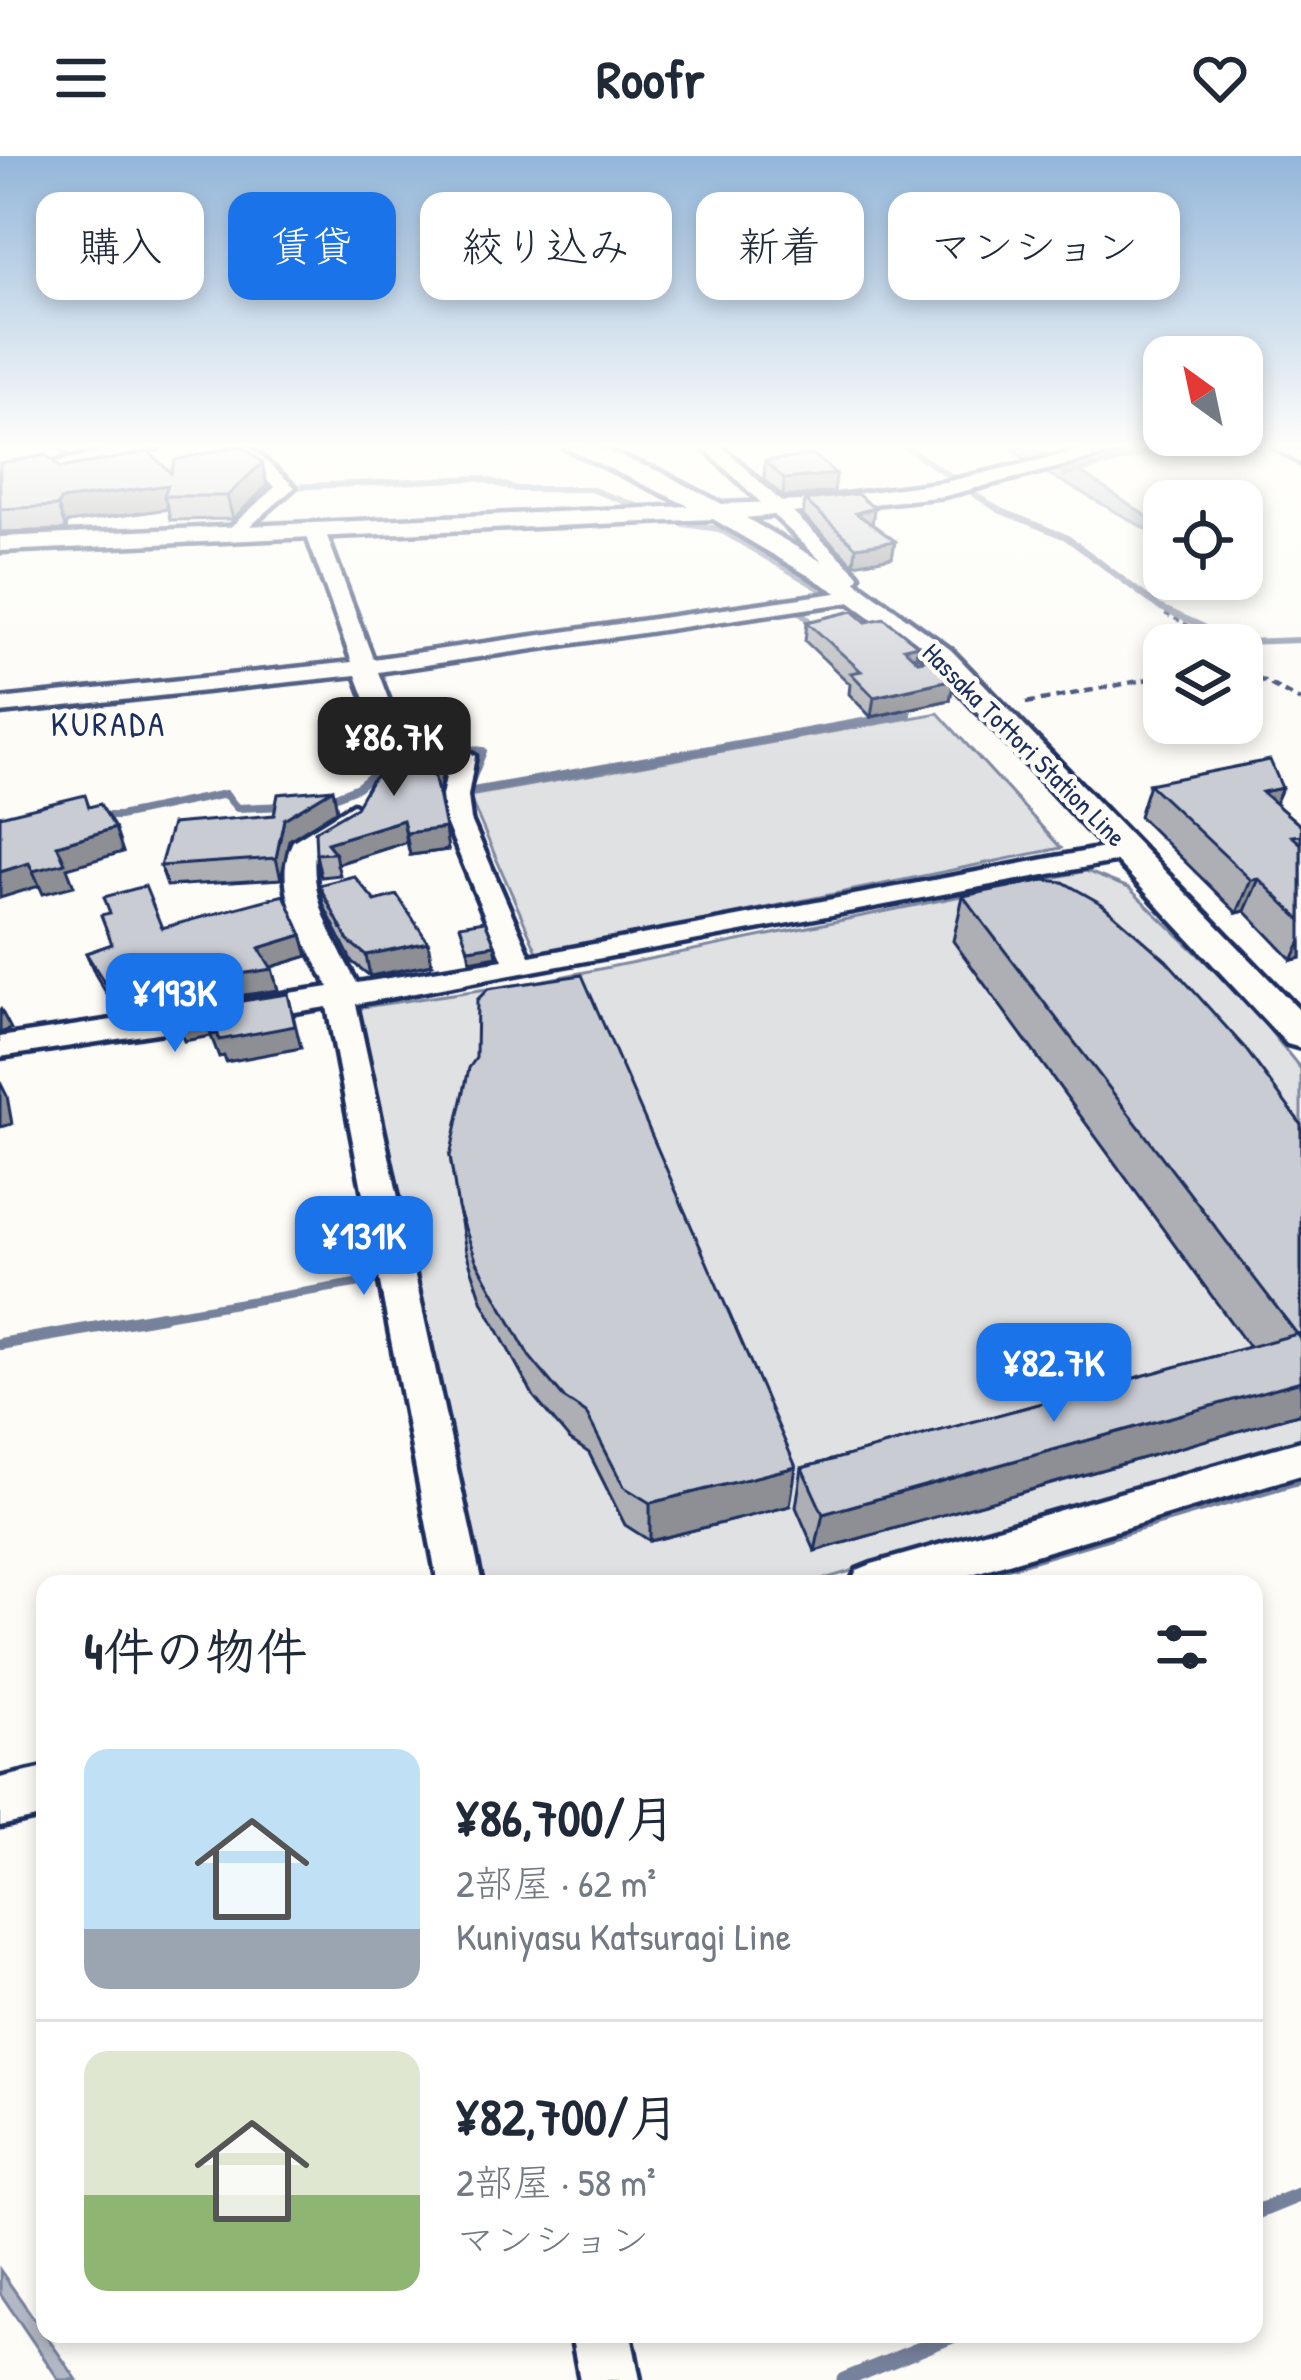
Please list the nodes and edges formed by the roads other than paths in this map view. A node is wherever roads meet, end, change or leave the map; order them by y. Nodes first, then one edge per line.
1 (322, 551) edge
2 (784, 551) edge
3 (821, 551) edge
4 (851, 591) junction
5 (364, 667) junction
6 (0, 706) edge
7 (387, 769) junction
8 (1130, 851) junction
9 (520, 968) junction
10 (344, 997) junction
11 (1301, 1034) edge
12 (0, 1047) edge
13 (1301, 1458) edge
14 (458, 1575) edge
15 (903, 1575) edge
16 (36, 1794) edge
17 (0, 1802) edge
18 (603, 2343) edge
19 (610, 2380) edge

1 - 5 street
2 - 4 main road, Hassaka Tottori Station Line
3 - 4 street
4 - 5 street
4 - 8 main road, Hassaka Tottori Station Line
5 - 6 street
5 - 7 street
7 - 9 street
7 - 10 street
8 - 9 street
8 - 11 main road, Hassaka Tottori Station Line
9 - 10 street
10 - 12 street
10 - 14 street
13 - 15 street
16 - 17 street
18 - 19 street

